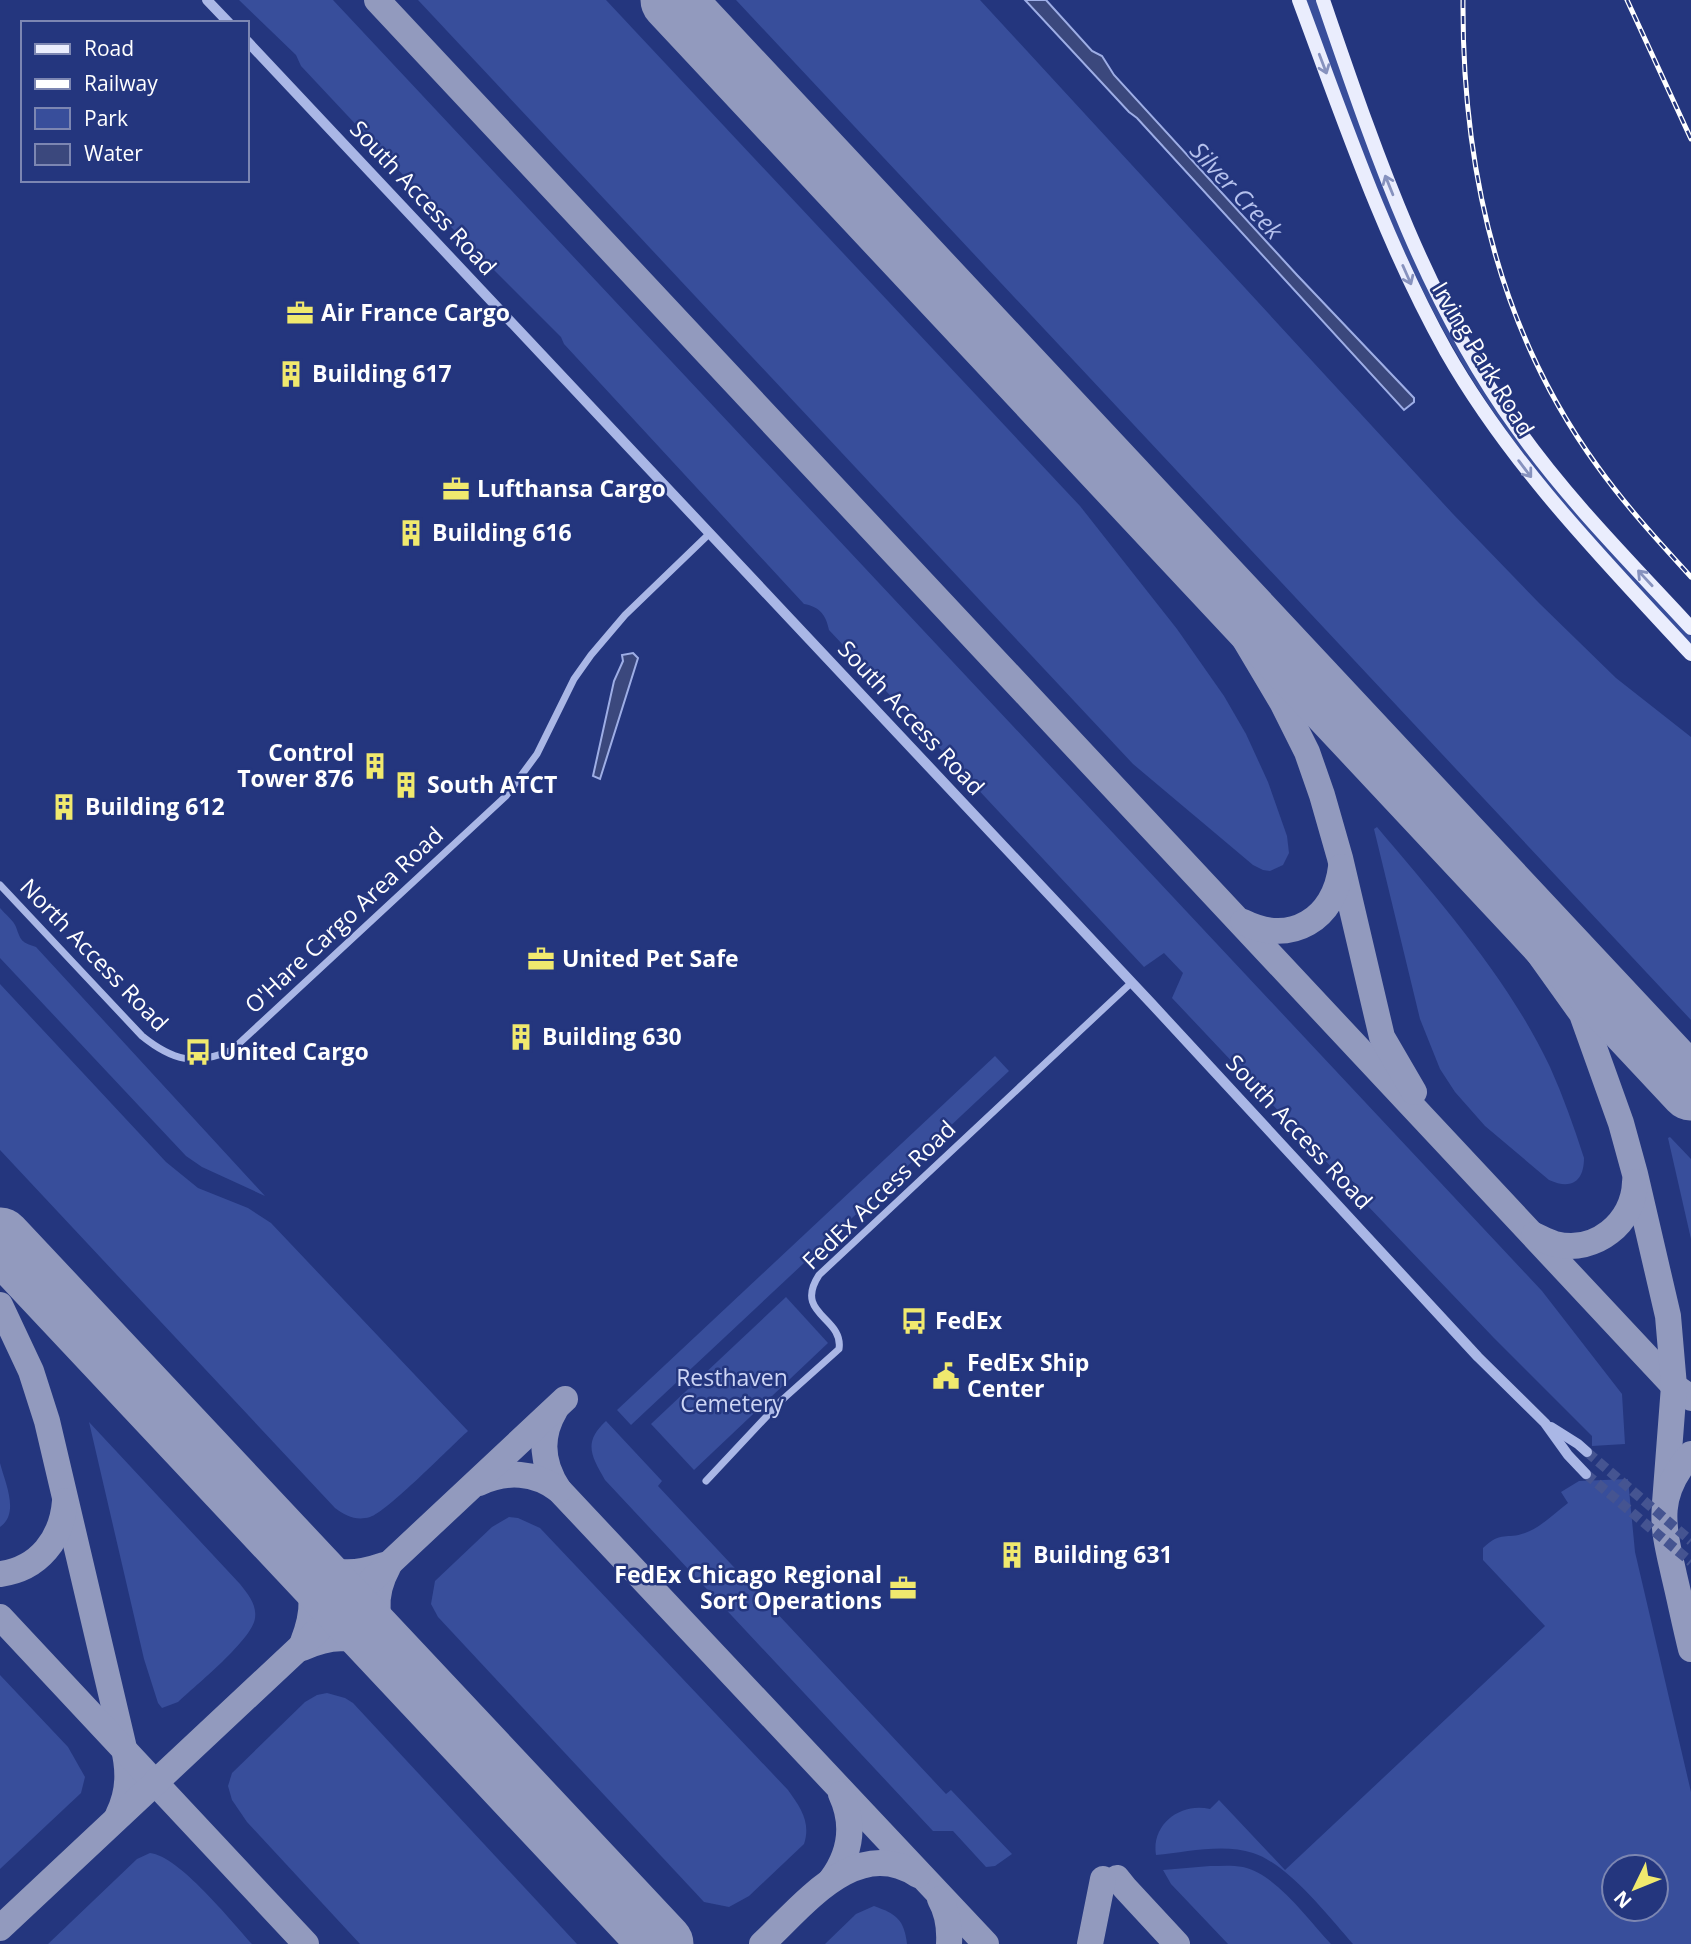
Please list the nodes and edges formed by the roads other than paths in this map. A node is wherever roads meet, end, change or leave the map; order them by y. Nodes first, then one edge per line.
1 (207, 0) edge
2 (1299, 0) edge
3 (1323, 0) edge
4 (227, 21) edge
5 (248, 42) edge
6 (709, 534) junction
7 (1691, 628) edge
8 (1691, 654) edge
9 (0, 885) edge
10 (1131, 983) junction
11 (202, 1060) joint
12 (1545, 1423) junction
13 (1587, 1452) tunnel mouth
14 (1586, 1474) tunnel mouth
15 (706, 1481) dead end

1 - 4 street
2 -> 8 main road, Irving Park Road
7 -> 3 main road, Irving Park Road
5 - 6 street, South Access Road
6 - 10 street, South Access Road
6 - 11 street, O'Hare Cargo Area Road
9 - 11 street, North Access Road
10 - 12 street, South Access Road
10 - 15 street, FedEx Access Road
12 - 13 street, South Access Road
12 - 14 street, South Access Road

